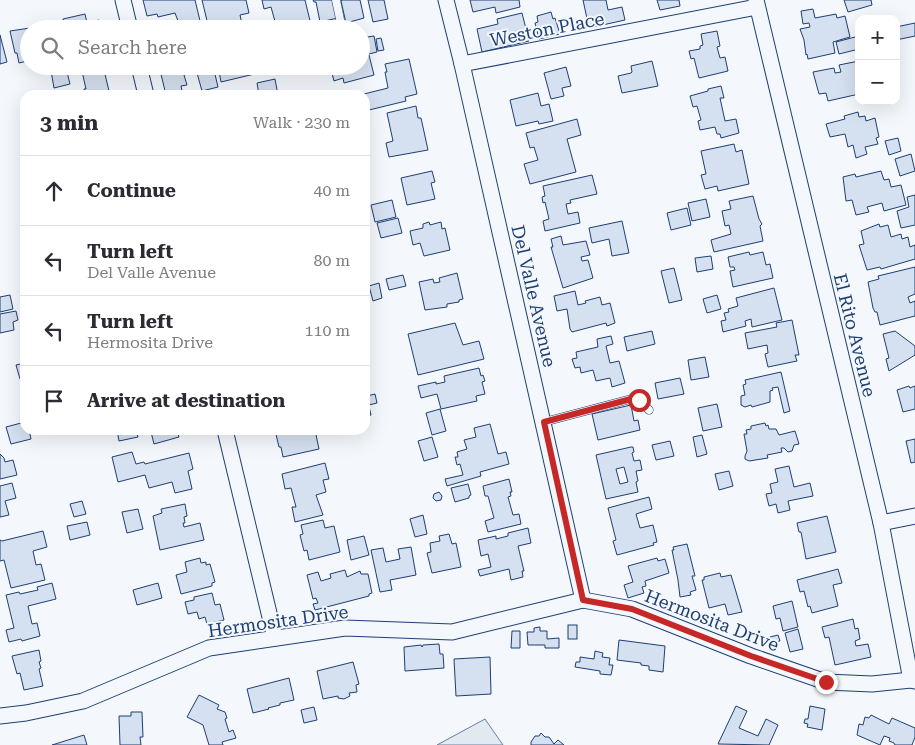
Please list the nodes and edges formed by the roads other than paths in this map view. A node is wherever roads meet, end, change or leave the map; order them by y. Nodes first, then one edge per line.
1 (123, 0) edge
2 (336, 0) edge
3 (446, 0) edge
4 (756, 4) edge
5 (128, 20) edge
6 (340, 20) edge
7 (462, 64) junction
8 (141, 75) edge
9 (145, 90) edge
10 (648, 410) dead end
11 (544, 422) junction
12 (227, 435) edge
13 (915, 516) edge
14 (881, 523) junction
15 (583, 600) junction
16 (275, 638) junction
17 (913, 681) edge
18 (0, 716) edge

1 - 5 street
2 - 6 lane
3 - 7 street, Del Valle Avenue
4 - 7 street, Weston Place
4 - 14 street, El Rito Avenue
7 - 11 street, Del Valle Avenue
8 - 9 street
10 - 11 lane
11 - 15 street, Del Valle Avenue
12 - 16 street
13 - 14 street
14 - 17 street, El Rito Avenue
15 - 16 street, Hermosita Drive
15 - 17 street, Hermosita Drive
16 - 18 street, Hermosita Drive

